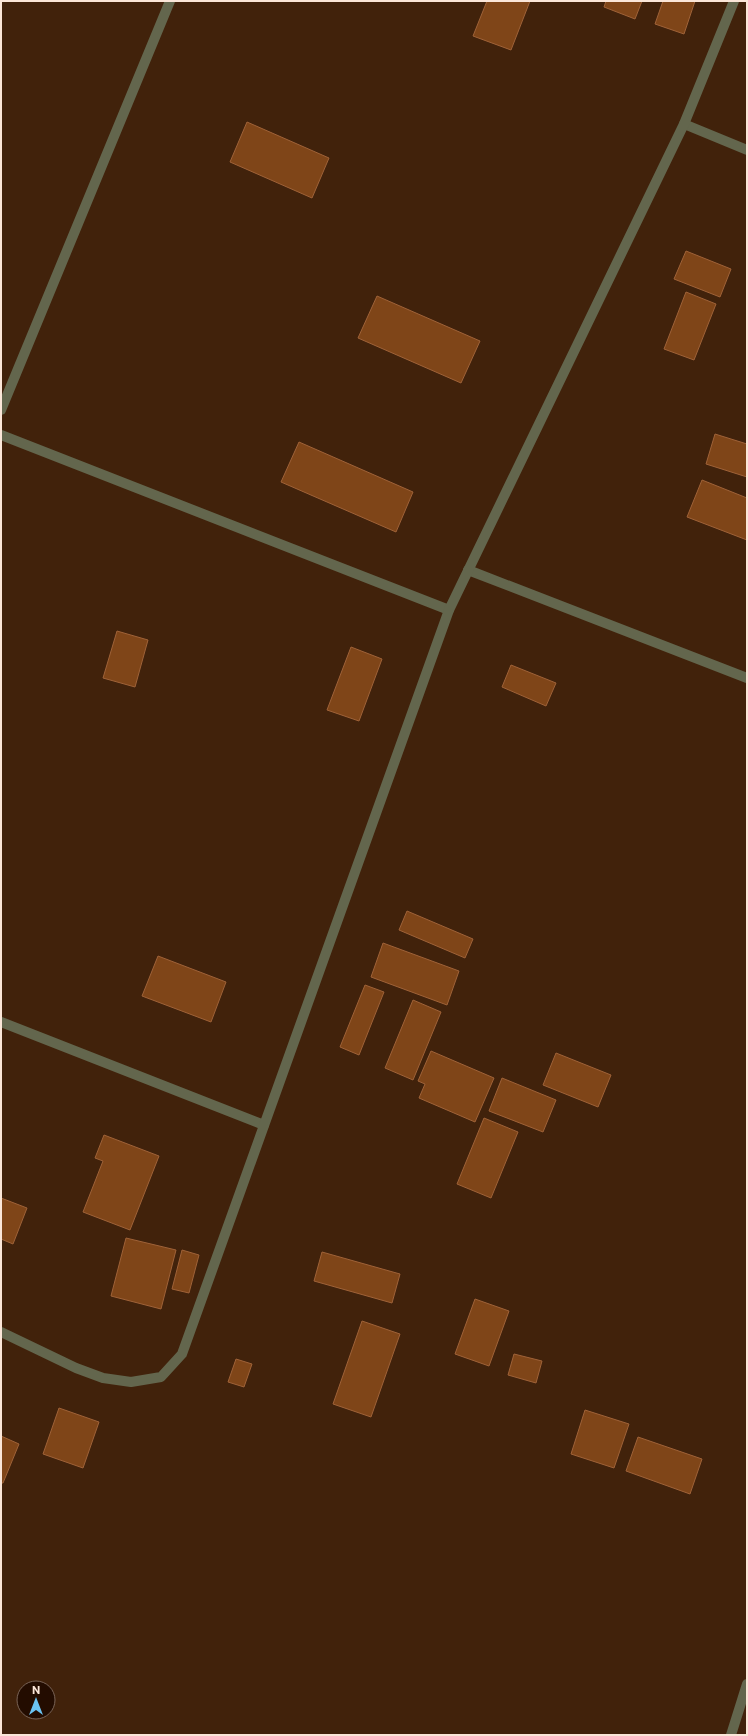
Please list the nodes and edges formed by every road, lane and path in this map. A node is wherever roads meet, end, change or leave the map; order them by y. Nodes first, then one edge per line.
1 (170, 1) edge
2 (734, 1) edge
3 (684, 124) junction
4 (747, 150) edge
5 (1, 410) edge
6 (1, 435) edge
7 (468, 570) junction
8 (449, 610) junction
9 (747, 678) edge
10 (1, 1022) edge
11 (264, 1125) junction
12 (1, 1332) edge
13 (747, 1684) edge
14 (731, 1735) edge

1 - 5 street
2 - 3 street
3 - 4 street
3 - 7 street
6 - 8 street
7 - 8 street
7 - 9 street
8 - 11 street
10 - 11 street
11 - 12 street
13 - 14 street

